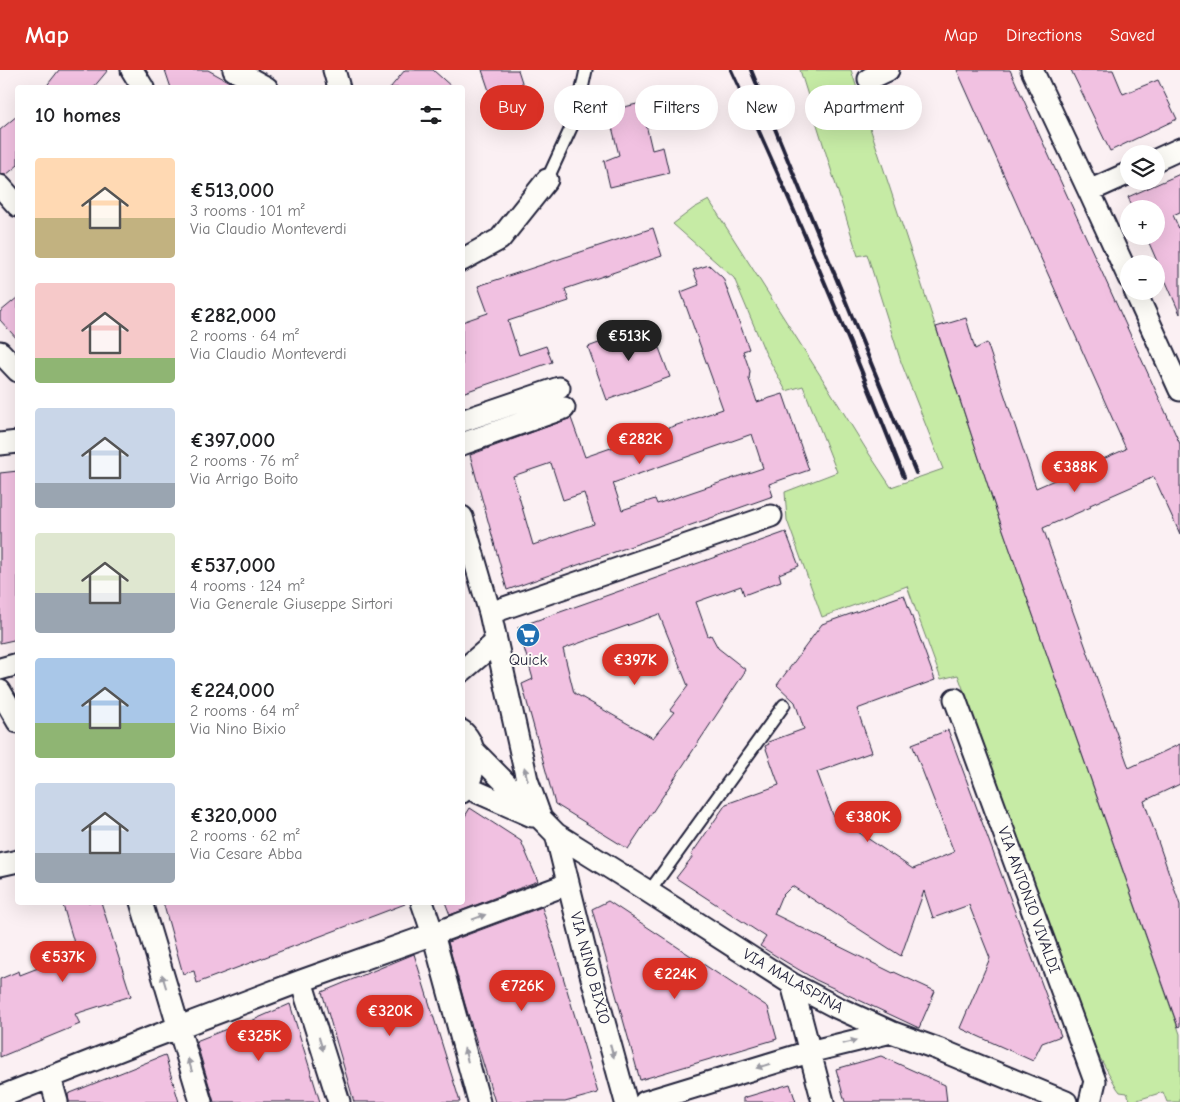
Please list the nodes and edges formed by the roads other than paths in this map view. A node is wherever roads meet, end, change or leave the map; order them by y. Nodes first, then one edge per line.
1 (132, 70) edge
2 (234, 70) edge
3 (334, 70) edge
4 (586, 70) edge
5 (888, 70) edge
6 (1032, 70) edge
7 (869, 79) dead end
8 (141, 85) edge
9 (262, 85) edge
10 (338, 85) edge
11 (1180, 150) edge
12 (1165, 156) edge
13 (1120, 177) edge
14 (547, 180) joint
15 (0, 186) edge
16 (1089, 191) junction
17 (15, 203) edge
18 (465, 258) edge
19 (1120, 258) edge
20 (1139, 300) edge
21 (0, 352) edge
22 (15, 368) edge
23 (1177, 378) edge
24 (559, 388) dead end
25 (564, 408) dead end
26 (465, 420) edge
27 (15, 442) edge
28 (465, 443) edge
29 (0, 444) edge
30 (771, 516) dead end
31 (465, 527) edge
32 (490, 613) junction
33 (496, 642) junction
34 (15, 665) edge
35 (465, 668) edge
36 (0, 669) edge
37 (0, 691) edge
38 (955, 699) dead end
39 (784, 705) dead end
40 (15, 717) edge
41 (465, 734) edge
42 (473, 750) junction
43 (465, 788) edge
44 (465, 790) edge
45 (548, 827) junction
46 (15, 862) edge
47 (0, 866) edge
48 (568, 884) junction
49 (649, 892) junction
50 (142, 905) edge
51 (423, 905) edge
52 (433, 934) junction
53 (301, 981) junction
54 (792, 984) junction
55 (179, 1027) junction
56 (891, 1032) junction
57 (809, 1052) junction
58 (50, 1077) junction
59 (0, 1097) edge
60 (57, 1102) edge
61 (201, 1102) edge
62 (339, 1102) edge
63 (479, 1102) edge
64 (626, 1102) edge
65 (645, 1102) edge
66 (823, 1102) edge
67 (1066, 1102) edge
68 (1090, 1102) edge

1 - 8 street
2 - 9 street
3 - 10 street
4 - 14 lane
5 - 7 street
6 - 16 street
11 - 12 street
13 - 16 street
14 - 18 street
15 - 17 street
16 - 19 street
20 - 23 street
21 - 22 street
24 - 26 street
25 - 28 street
27 - 29 street
30 - 32 street
31 - 32 street, VIA NINO BIXIO
32 - 33 street, VIA NINO BIXIO
33 - 35 street
45 -> 33 street, VIA NINO BIXIO
34 - 36 street
37 - 40 street
38 - 68 street, VIA ANTONIO VIVALDI
39 - 49 lane
41 - 42 street
42 - 43 street
42 - 45 street
44 - 45 street
45 - 48 street, VIA NINO BIXIO
45 - 49 street, VIA MALASPINA
46 - 47 street
52 -> 48 street
48 -> 64 street, VIA NINO BIXIO
49 - 54 street, VIA MALASPINA
55 -> 50 street
51 - 52 street
52 - 53 street
63 -> 52 street
53 - 55 street
53 -> 62 street
54 - 56 street, VIA MALASPINA
54 - 57 street
55 - 58 street
61 -> 55 street
57 -> 56 street
56 - 67 street, VIA MALASPINA
57 -> 65 street
57 - 66 street
58 - 59 street
58 - 60 street

